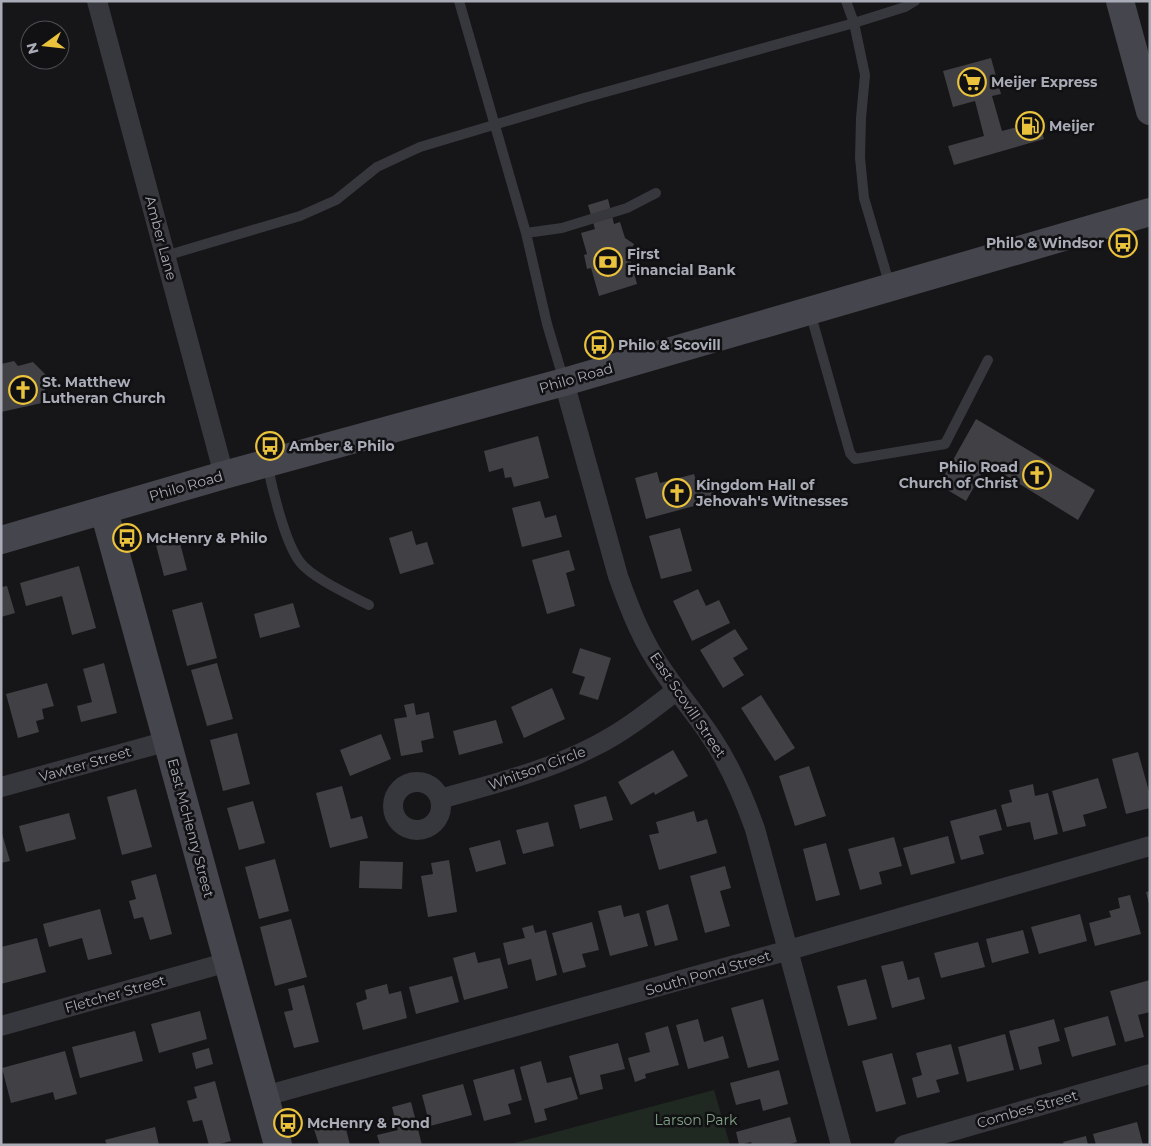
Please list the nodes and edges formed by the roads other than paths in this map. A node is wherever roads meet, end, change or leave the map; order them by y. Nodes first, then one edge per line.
1 (97, 1) edge
2 (459, 1) edge
3 (846, 1) edge
4 (915, 1) edge
5 (1120, 1) edge
6 (854, 23) junction
7 (1150, 111) edge
8 (493, 124) junction
9 (656, 193) dead end
10 (1150, 212) edge
11 (526, 233) junction
12 (166, 256) junction
13 (890, 287) junction
14 (810, 311) junction
15 (988, 360) dead end
16 (564, 382) junction
17 (268, 463) junction
18 (224, 475) junction
19 (104, 511) junction
20 (1, 540) edge
21 (369, 605) dead end
22 (677, 690) junction
23 (168, 741) junction
24 (1, 787) edge
25 (440, 799) dead end
26 (1150, 846) edge
27 (789, 950) junction
28 (228, 962) junction
29 (1, 1026) edge
30 (1150, 1074) edge
31 (265, 1096) junction
32 (278, 1145) edge
33 (842, 1145) edge
34 (904, 1145) edge

1 - 12 street, Amber Lane
2 - 8 lane
3 - 6 lane
4 - 6 lane
5 - 7 main road
6 - 8 lane
6 - 13 lane
8 - 11 lane
8 - 12 lane
9 - 11 lane
10 - 13 main road, Philo Road
11 - 16 lane
12 - 18 street, Amber Lane
13 - 14 main road, Philo Road
14 - 15 lane
14 - 16 main road, Philo Road
16 - 17 main road, Philo Road
16 - 22 street, East Scovill Street
17 - 18 main road, Philo Road
17 - 21 lane
18 - 19 main road, Philo Road
19 - 20 main road, Philo Road
19 - 23 main road, East McHenry Street
22 - 25 street, Whitson Circle
22 - 27 street, East Scovill Street
23 - 24 street, Vawter Street
23 - 28 main road, East McHenry Street
26 - 27 street, South Pond Street
27 - 31 street, South Pond Street
27 - 33 street, East Scovill Street
28 - 29 street, Fletcher Street
28 - 31 main road, East McHenry Street
30 - 34 street, Combes Street
31 - 32 main road, East McHenry Street

